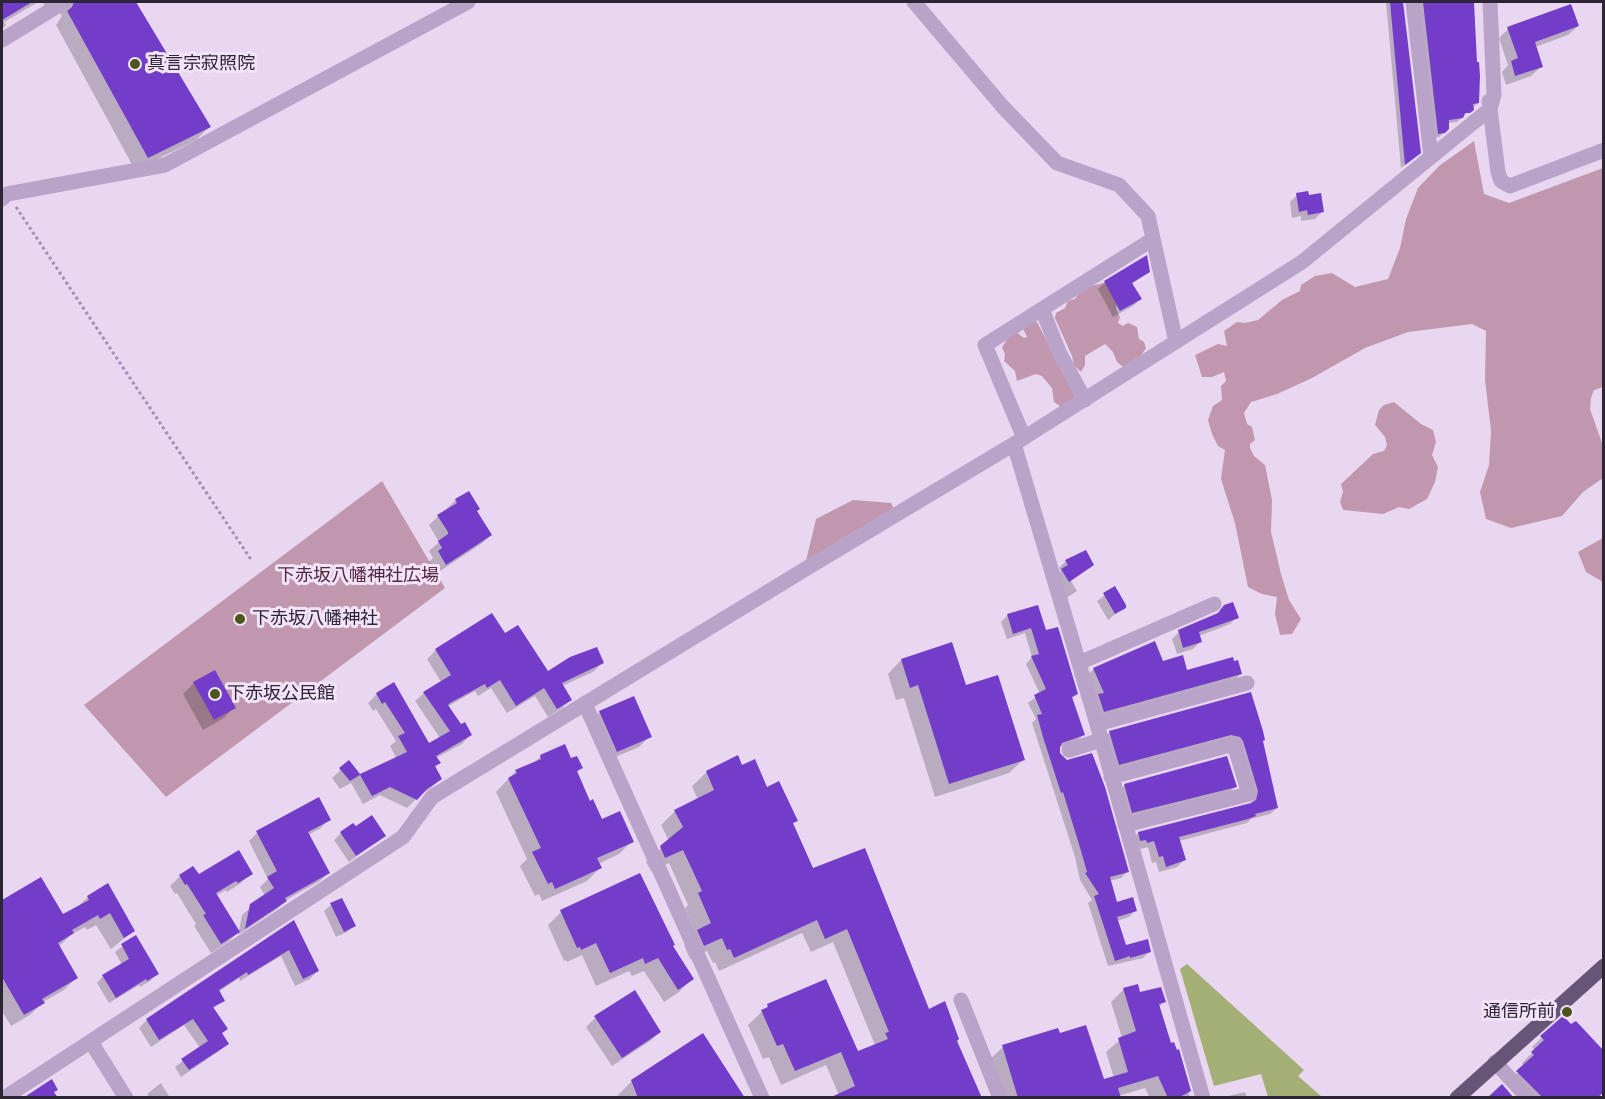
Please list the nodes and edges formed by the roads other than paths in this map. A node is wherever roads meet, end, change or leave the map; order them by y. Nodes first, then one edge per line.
1 (63, 2) edge
2 (468, 2) edge
3 (914, 2) edge
4 (1413, 2) edge
5 (1479, 2) edge
6 (1490, 2) edge
7 (2, 40) edge
8 (1490, 109) junction
9 (1604, 150) edge
10 (1431, 157) junction
11 (4, 197) edge
12 (1153, 239) junction
13 (1042, 309) junction
14 (1176, 342) junction
15 (1085, 400) junction
16 (1019, 441) junction
17 (1214, 604) dead end
18 (1079, 663) junction
19 (1247, 683) dead end
20 (585, 704) junction
21 (1097, 724) junction
22 (1101, 740) junction
23 (1069, 750) dead end
24 (1111, 777) junction
25 (1125, 825) junction
26 (1604, 966) edge
27 (961, 1000) dead end
28 (91, 1042) junction
29 (1495, 1062) junction
30 (4, 1098) edge
31 (126, 1098) edge
32 (762, 1098) edge
33 (1000, 1098) edge
34 (1203, 1098) edge
35 (1457, 1098) edge
36 (1528, 1098) edge

1 - 7 street
2 - 11 street
3 - 12 street
4 - 10 street
5 - 8 street
6 - 8 street
8 - 9 street
8 - 10 street
10 - 14 street
12 - 13 street
12 - 14 street
13 - 15 street
13 - 16 street
14 - 15 street
15 - 16 street
16 - 18 street
16 - 20 street
17 - 18 street
18 - 21 street
19 - 21 street
20 - 28 street
20 - 32 street
21 - 22 street
22 - 23 street
22 - 24 street
24 - 25 street
24 - 25 street
25 - 34 street
26 - 29 main road
27 - 33 street
28 - 30 street
28 - 31 street
29 - 35 main road
29 - 36 street

